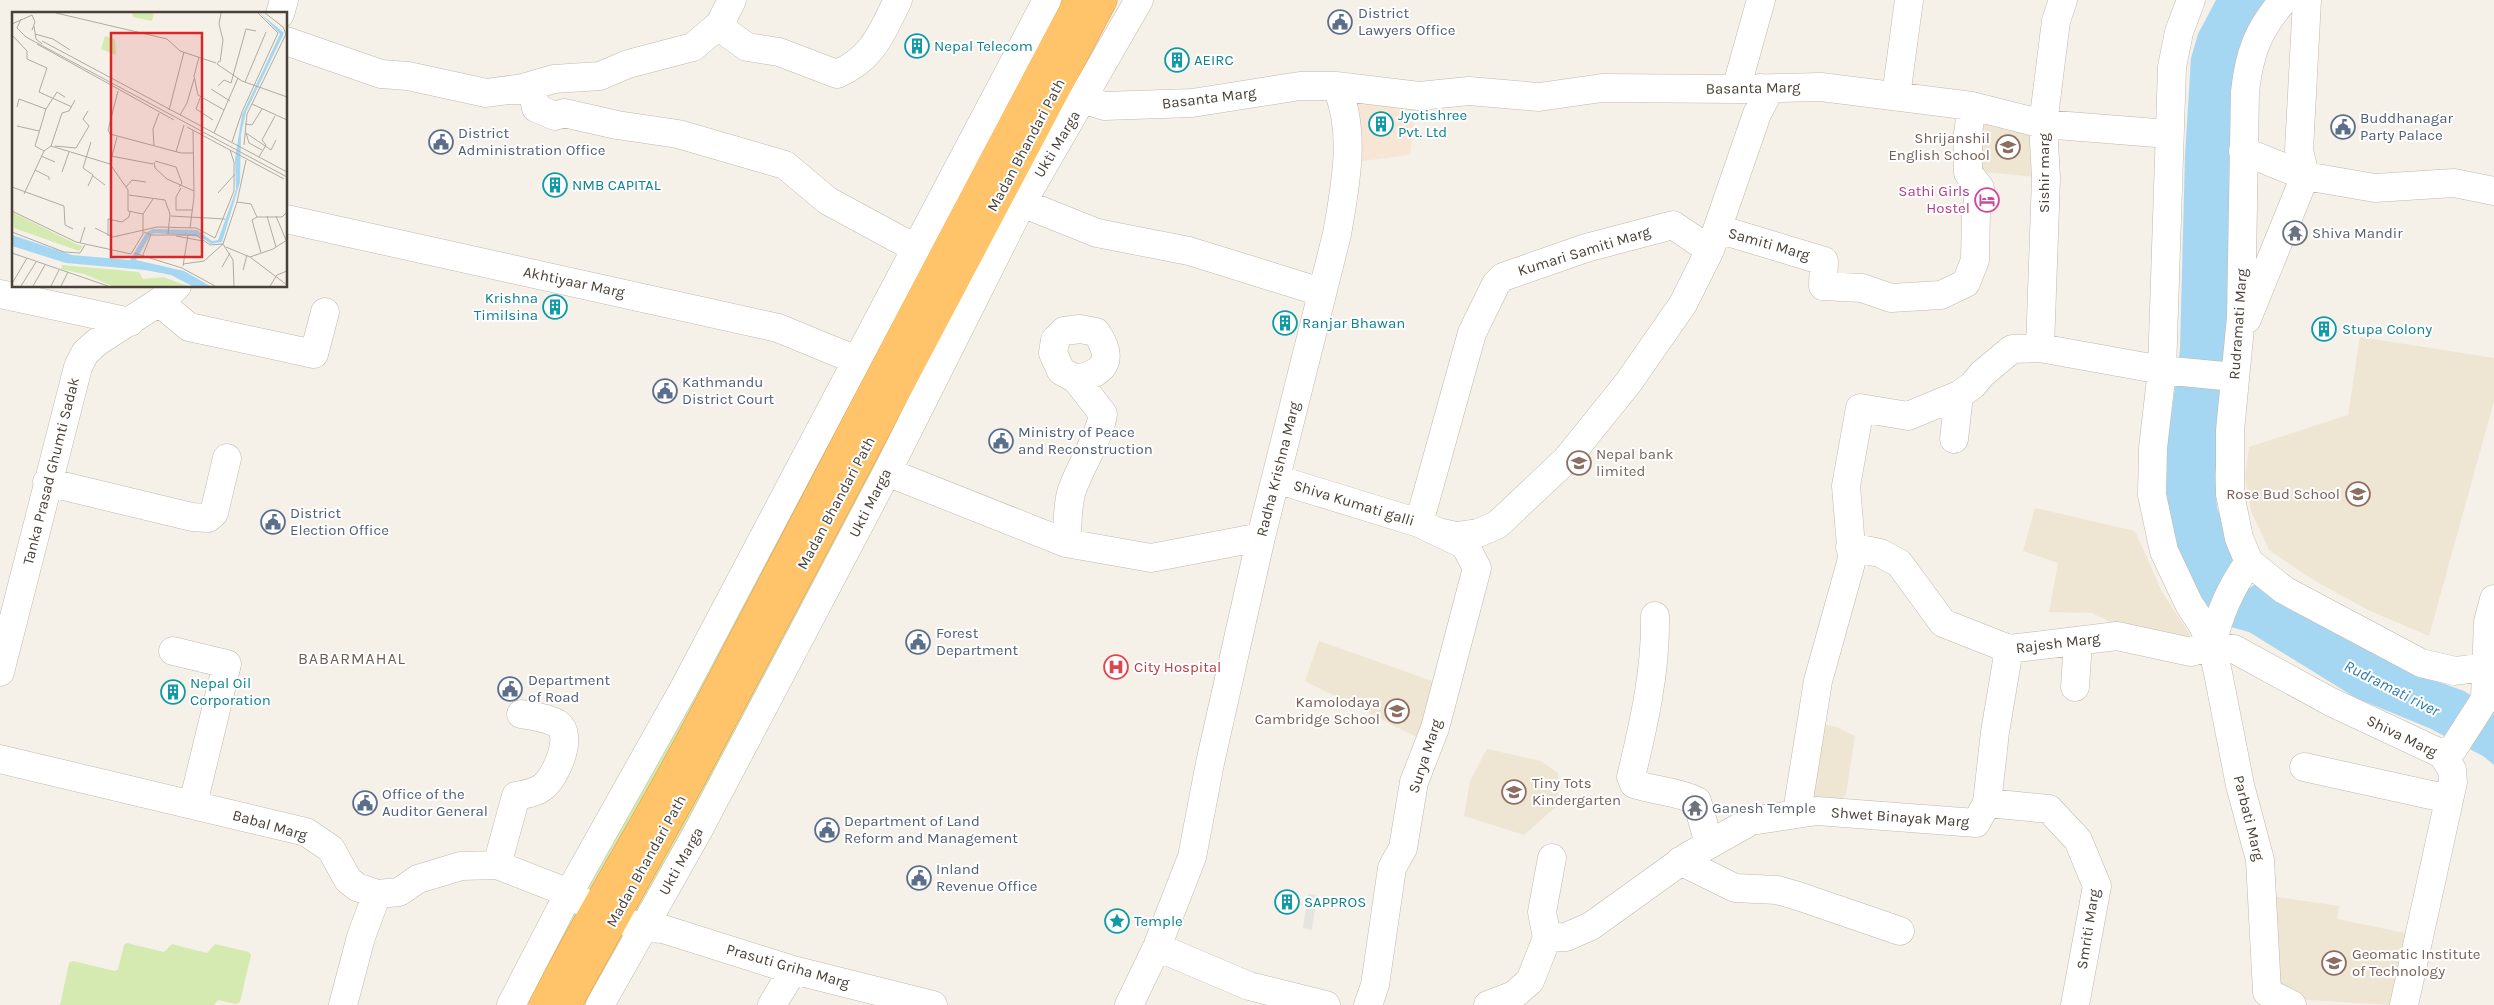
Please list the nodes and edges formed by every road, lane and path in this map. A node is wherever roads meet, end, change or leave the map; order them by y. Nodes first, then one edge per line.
1 (732, 0) edge
2 (898, 0) edge
3 (1047, 0) edge
4 (1079, 0) edge
5 (1103, 0) edge
6 (1138, 0) edge
7 (1762, 0) edge
8 (1909, 0) edge
9 (2064, 0) edge
10 (2191, 0) edge
11 (2284, 0) edge
12 (2307, 0) edge
13 (720, 24) junction
14 (288, 42) edge
15 (1336, 86) junction
16 (1748, 89) junction
17 (502, 90) junction
18 (1896, 96) junction
19 (1083, 99) junction
20 (1972, 106) junction
21 (2043, 124) junction
22 (2168, 138) junction
23 (2243, 151) junction
24 (2305, 176) junction
25 (2494, 191) edge
26 (1022, 203) junction
27 (288, 219) edge
28 (1714, 239) junction
29 (915, 248) junction
30 (1321, 292) junction
31 (0, 294) edge
32 (168, 294) edge
33 (325, 312) dead end
34 (130, 322) junction
35 (2239, 339) junction
36 (2040, 348) junction
37 (856, 360) junction
38 (2168, 370) junction
39 (2229, 376) junction
40 (1076, 379) dead end
41 (1959, 395) junction
42 (1954, 439) dead end
43 (227, 458) dead end
44 (887, 472) junction
45 (1276, 479) junction
46 (48, 482) junction
47 (1425, 527) junction
48 (1261, 537) junction
49 (1066, 544) junction
50 (1850, 547) junction
51 (2244, 569) junction
52 (2494, 599) edge
53 (1655, 616) dead end
54 (2214, 637) junction
55 (2078, 642) junction
56 (2009, 649) junction
57 (173, 651) dead end
58 (2484, 667) junction
59 (0, 672) edge
60 (2075, 687) dead end
61 (521, 714) dead end
62 (2448, 752) junction
63 (0, 759) edge
64 (2304, 767) dead end
65 (2449, 799) junction
66 (193, 804) junction
67 (1988, 804) junction
68 (1797, 812) junction
69 (1708, 844) junction
70 (1552, 858) dead end
71 (1680, 861) junction
72 (498, 865) junction
73 (377, 894) junction
74 (569, 894) junction
75 (604, 913) junction
76 (644, 928) junction
77 (1900, 931) dead end
78 (1547, 938) junction
79 (1157, 947) junction
80 (793, 970) junction
81 (1246, 995) edge
82 (2263, 998) edge
83 (1491, 1003) edge
84 (343, 1005) edge
85 (511, 1005) edge
86 (543, 1005) edge
87 (567, 1005) edge
88 (600, 1005) edge
89 (772, 1005) edge
90 (934, 1005) edge
91 (1129, 1005) edge
92 (1326, 1005) edge
93 (1368, 1005) edge
94 (2075, 1005) edge
95 (2292, 1005) edge
96 (2404, 1005) edge

1 - 13 street
2 - 13 street
3 - 29 street
4 - 75 highway, Madan Bhandari Path
5 - 75 highway, Madan Bhandari Path
6 - 19 street, Ukti Marga
7 - 16 street
8 - 18 street
9 - 21 street, Sishir marg
10 - 22 street, Parbati Marg
11 - 23 street, Rudramati Marg
12 - 24 street
13 - 17 street
14 - 17 street
15 - 16 street, Basanta Marg
15 - 19 street, Basanta Marg
15 - 30 street
16 - 18 street, Basanta Marg
16 - 28 street
17 - 29 street
18 - 20 street, Basanta Marg
19 - 26 street, Ukti Marga
20 - 21 street, Basanta Marg
20 - 28 street, Samiti Marg
21 - 22 street, Basanta Marg
21 - 36 street, Sishir marg
22 - 38 street, Parbati Marg
23 - 24 street
23 - 35 street, Rudramati Marg
24 - 25 street
24 - 35 street
26 - 30 street
26 - 44 street, Ukti Marga
27 - 37 street, Akhtiyaar Marg
28 - 47 street
28 - 47 street, Kumari Samiti Marg
29 - 37 street
30 - 45 street, Radha Krishna Marg
31 - 34 street
32 - 33 street
32 - 34 street, Tanka Prasad Ghumti Sadak
34 - 46 street, Tanka Prasad Ghumti Sadak
35 - 39 street, Rudramati Marg
36 - 38 street
36 - 41 street
37 - 74 street
38 - 39 street
38 - 54 street, Parbati Marg
39 - 51 street, Rudramati Marg
40 - 49 street
41 - 42 street
41 - 50 street
43 - 46 street
44 - 49 street
44 - 76 street, Ukti Marga
45 - 47 street, Shiva Kumati galli
45 - 48 street, Radha Krishna Marg
46 - 59 street, Tanka Prasad Ghumti Sadak
47 - 93 street, Surya Marg
48 - 49 street
48 - 79 street, Radha Krishna Marg
50 - 56 street, Rajesh Marg
50 - 68 street
51 - 54 street
51 - 58 street
52 - 58 street
53 - 69 street
54 - 55 street, Rajesh Marg
54 - 62 street, Shiva Marg
54 - 82 street, Parbati Marg
55 - 56 street, Rajesh Marg
55 - 60 street
56 - 67 street, Shwet Binayak Marg
57 - 66 street
58 - 62 street
61 - 72 street
62 - 65 street, Shiva Marg
63 - 66 street, Babal Marg
64 - 65 street
65 - 96 street, Shiva Marg
66 - 73 street, Babal Marg
67 - 68 street, Shwet Binayak Marg
67 - 94 street, Smriti Marg
68 - 69 street
69 - 71 street
70 - 78 street
71 - 77 street
71 - 78 street
72 - 73 street
72 - 74 street
73 - 84 street
74 - 75 street, Prasuti Griha Marg
74 - 85 street
75 - 76 street, Prasuti Griha Marg
75 - 86 highway, Madan Bhandari Path
75 - 87 highway, Madan Bhandari Path
76 - 80 street, Prasuti Griha Marg
76 - 88 street, Ukti Marga
78 - 83 street
79 - 81 street
79 - 91 street
80 - 89 street
80 - 90 street, Prasuti Griha Marg
81 - 92 street
82 - 95 street

